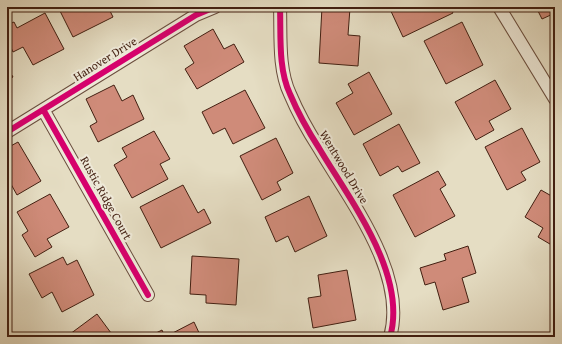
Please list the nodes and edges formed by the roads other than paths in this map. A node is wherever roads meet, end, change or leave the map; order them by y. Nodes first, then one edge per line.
1 (215, 7) edge
2 (280, 7) edge
3 (499, 7) edge
4 (555, 99) edge
5 (44, 110) junction
6 (7, 132) edge
7 (148, 295) dead end
8 (390, 337) edge

1 - 5 street, Hanover Drive
2 - 8 street, Wentwood Drive
3 - 4 street
5 - 6 street, Hanover Drive
5 - 7 street, Rustic Ridge Court

